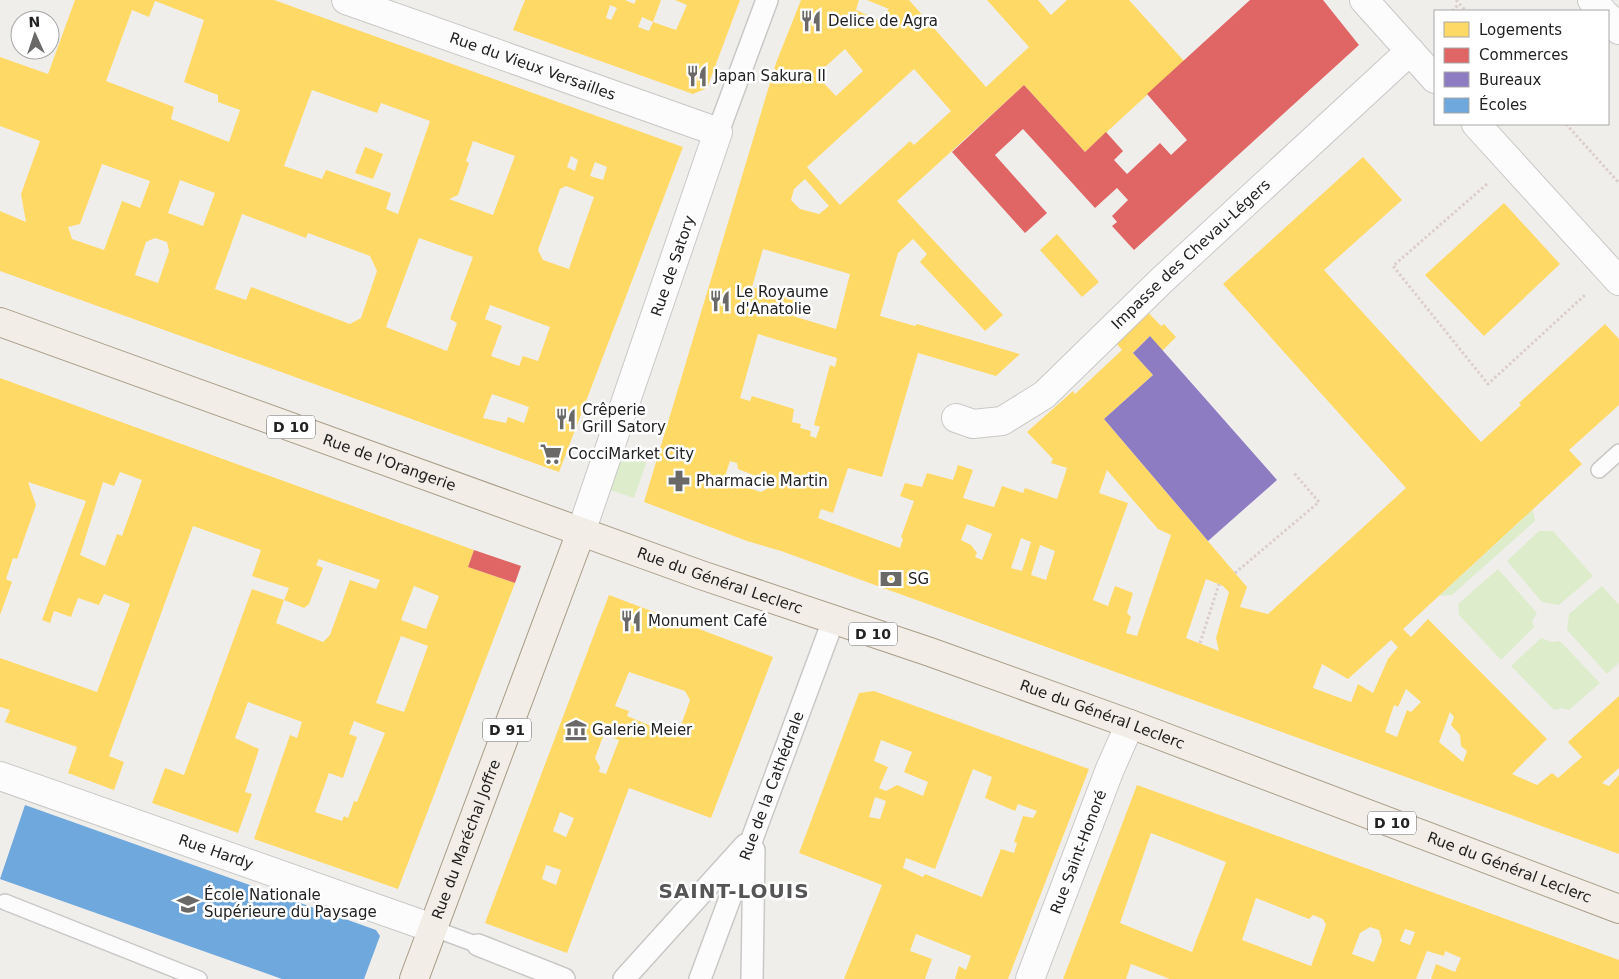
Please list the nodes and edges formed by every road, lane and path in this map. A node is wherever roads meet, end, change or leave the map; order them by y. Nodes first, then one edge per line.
1 (346, 0) edge
2 (767, 0) edge
3 (1364, 0) edge
4 (1456, 0) edge
5 (1592, 0) edge
6 (1459, 4) junction
7 (1453, 10) edge
8 (1465, 10) edge
9 (1601, 10) edge
10 (1609, 18) edge
11 (1619, 30) edge
12 (1410, 51) junction
13 (1434, 77) edge
14 (1477, 125) edge
15 (1567, 125) edge
16 (718, 132) junction
17 (1511, 163) junction
18 (1619, 183) edge
19 (1614, 276) edge
20 (0, 322) edge
21 (956, 418) dead end
22 (1619, 452) edge
23 (1599, 470) dead end
24 (1294, 473) dead end
25 (581, 532) junction
26 (1235, 572) dead end
27 (1219, 584) dead end
28 (833, 620) junction
29 (1200, 643) dead end
30 (1130, 724) junction
31 (0, 776) edge
32 (754, 835) junction
33 (5, 902) dead end
34 (1619, 910) edge
35 (432, 928) junction
36 (478, 945) joint
37 (199, 979) edge
38 (414, 979) edge
39 (564, 979) edge
40 (624, 979) edge
41 (700, 979) edge
42 (752, 979) edge
43 (1030, 979) edge

1 - 16 street, Rue du Vieux Versailles
2 - 16 street, Rue de Satory
3 - 12 street
4 - 6 path
5 - 9 street
6 - 7 path
6 - 8 path
10 - 11 street
12 - 13 street
12 - 21 street, Impasse des Chevau-Légers
14 - 17 street
15 - 18 path
16 - 25 street, Rue de Satory
17 - 19 street
17 - 19 path
20 - 25 main road, Rue de l'Orangerie / D 10
22 - 23 lane
24 - 26 path
25 - 28 main road, Rue du Général Leclerc / D 10
25 - 35 main road, Rue du Maréchal Joffre / D 91
27 - 29 path
28 - 30 main road, Rue du Général Leclerc / D 10
28 - 32 street, Rue de la Cathédrale
30 - 34 main road, Rue du Général Leclerc / D 10
30 - 43 street, Rue Saint-Honoré
31 - 35 street, Rue Hardy
32 - 40 street
32 - 41 street, Rue de la Cathédrale
32 - 42 street
33 - 37 lane
35 - 36 lane
35 - 38 main road, Rue du Maréchal Joffre / D 91
36 - 39 street

